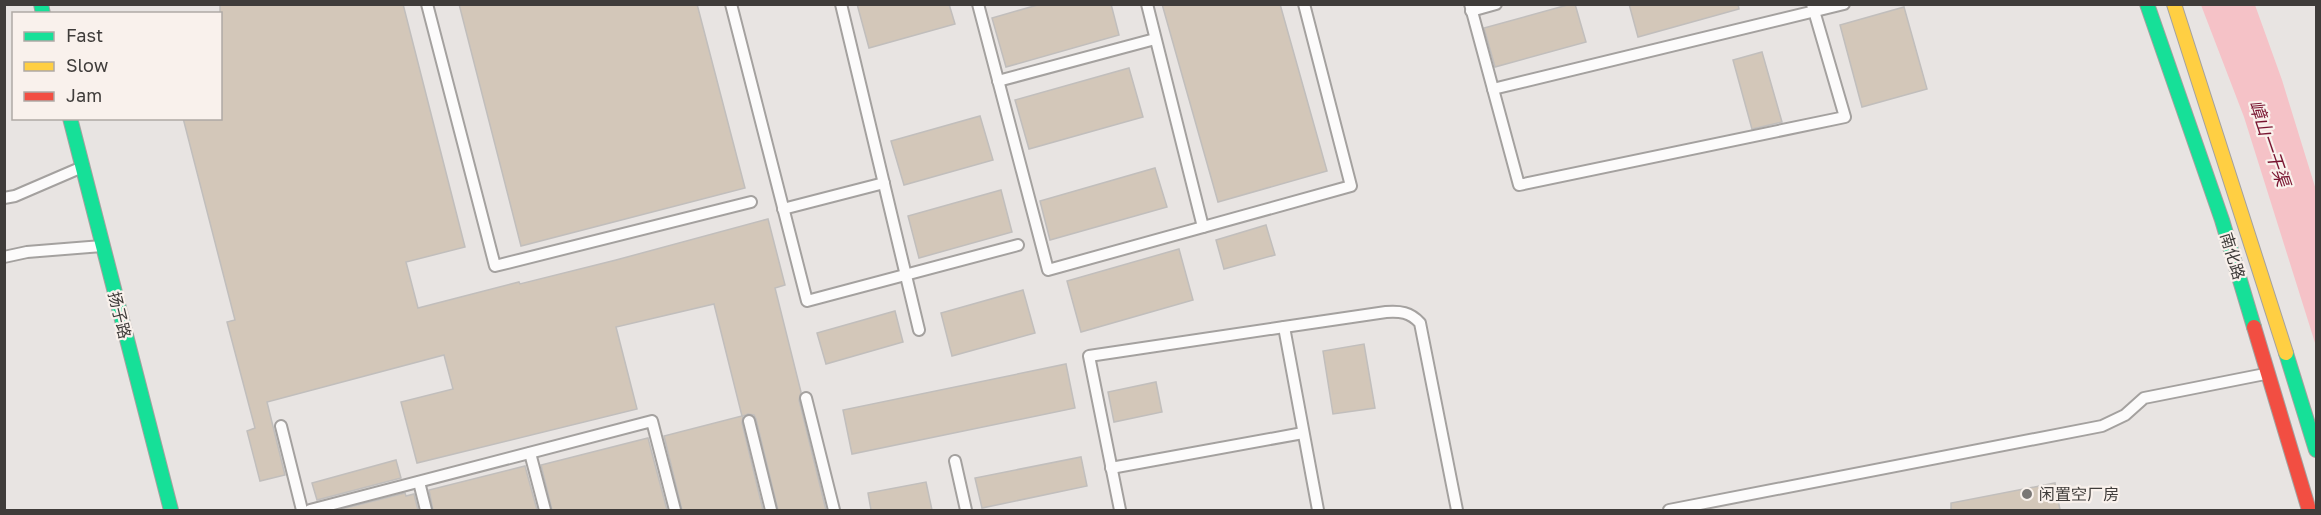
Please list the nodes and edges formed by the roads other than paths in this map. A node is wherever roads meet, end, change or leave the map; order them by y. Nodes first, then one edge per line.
1 (427, 4) edge
2 (731, 4) edge
3 (841, 4) edge
4 (978, 4) edge
5 (1147, 4) edge
6 (1304, 4) edge
7 (1496, 4) edge
8 (1844, 4) edge
9 (2147, 4) edge
10 (2174, 4) edge
11 (1470, 8) edge
12 (1813, 8) edge
13 (1155, 39) junction
14 (998, 81) junction
15 (1493, 89) junction
16 (70, 120) edge
17 (82, 166) junction
18 (884, 183) junction
19 (4, 198) edge
20 (751, 202) dead end
21 (783, 209) junction
22 (1203, 227) junction
23 (1018, 245) dead end
24 (103, 246) junction
25 (4, 257) edge
26 (906, 274) junction
27 (1284, 327) junction
28 (919, 330) dead end
29 (2292, 370) junction
30 (2268, 374) junction
31 (806, 398) dead end
32 (749, 421) dead end
33 (281, 426) dead end
34 (1303, 433) junction
35 (2316, 450) edge
36 (530, 453) junction
37 (955, 460) dead end
38 (1111, 468) junction
39 (419, 482) junction
40 (171, 510) edge
41 (302, 510) edge
42 (310, 510) edge
43 (426, 510) edge
44 (545, 510) edge
45 (675, 510) edge
46 (771, 510) edge
47 (834, 510) edge
48 (966, 510) edge
49 (1120, 510) edge
50 (1318, 510) edge
51 (1457, 510) edge
52 (1669, 510) edge
53 (2309, 510) edge

1 - 20 lane
2 - 21 lane
3 - 18 lane
4 - 14 lane
5 - 13 lane
6 - 22 lane
7 - 11 lane
8 - 12 lane
9 - 30 main road, 南化路
10 - 29 main road, 南化路
11 - 15 lane
12 - 15 lane
12 - 15 lane
13 - 14 lane
13 - 22 lane
14 - 22 lane
16 - 17 main road, 扬子路
17 - 19 lane
17 - 24 main road, 扬子路
18 - 21 lane
18 - 26 lane
21 - 26 lane
23 - 26 lane
24 - 25 lane
24 - 40 main road, 扬子路
26 - 28 lane
27 - 34 lane
27 - 38 lane
27 - 51 lane
29 - 30 lane
29 - 35 main road, 南化路
30 - 52 lane
30 - 53 main road, 南化路
31 - 47 lane
32 - 46 lane
33 - 41 lane
34 - 38 lane
34 - 50 lane
36 - 39 lane
36 - 44 lane
36 - 45 lane
37 - 48 lane
38 - 49 lane
39 - 42 lane
39 - 43 lane

